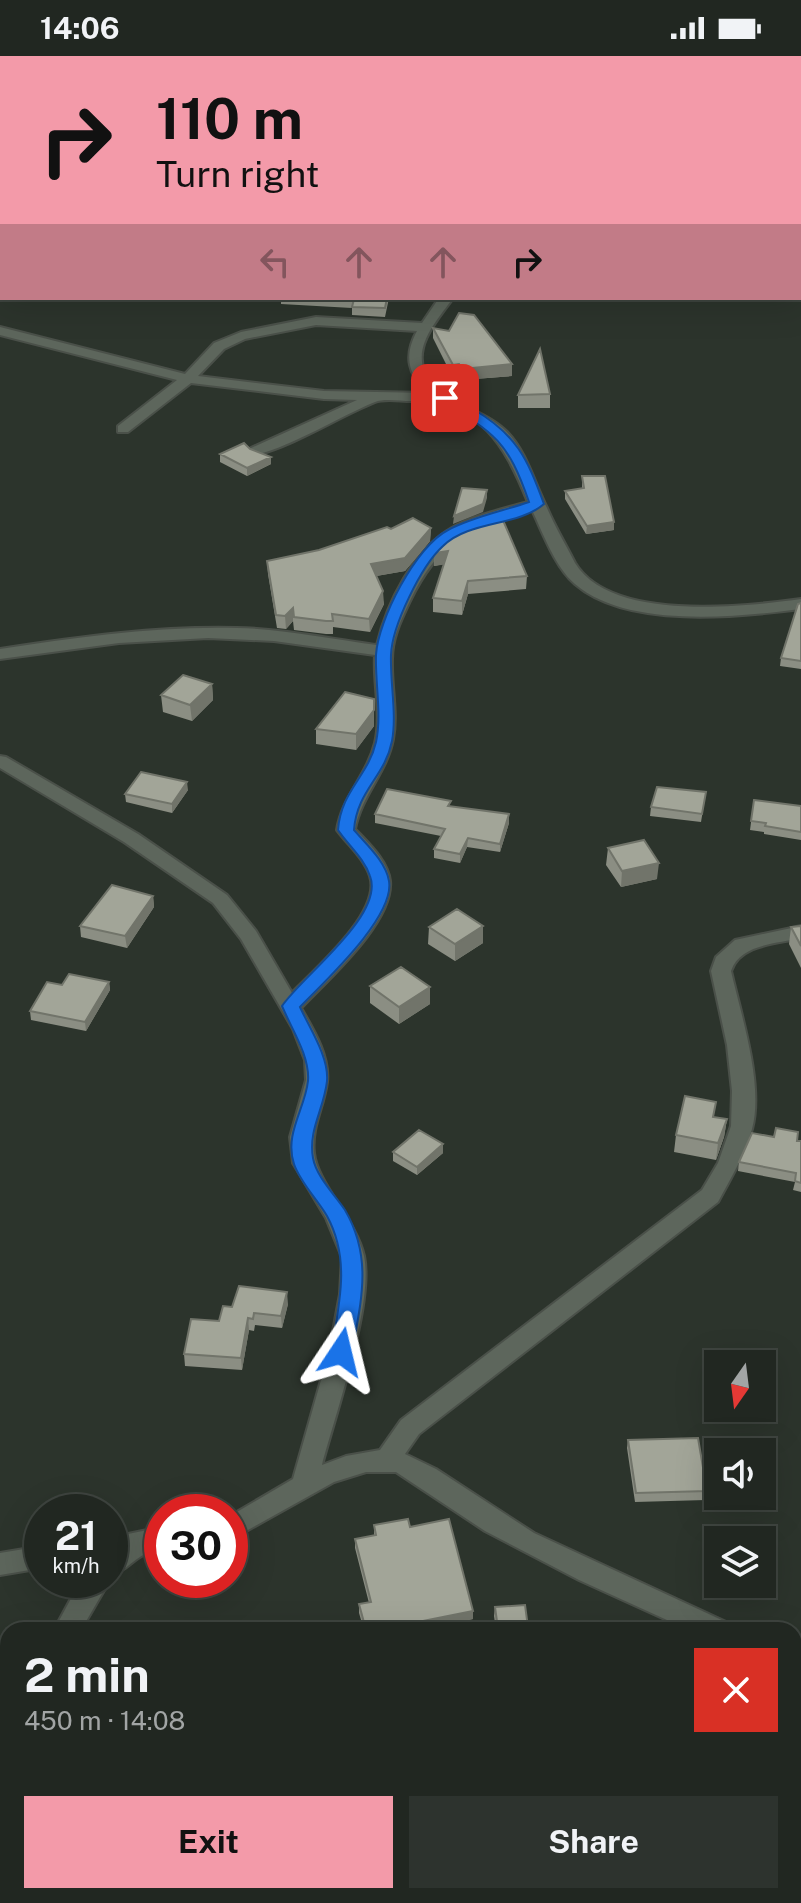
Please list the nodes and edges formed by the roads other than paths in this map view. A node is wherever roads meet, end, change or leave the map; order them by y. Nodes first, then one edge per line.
1 (445, 300) edge
2 (426, 327) junction
3 (0, 331) edge
4 (188, 379) junction
5 (375, 397) junction
6 (445, 398) junction
7 (123, 429) dead end
8 (256, 451) edge
9 (537, 504) junction
10 (801, 604) edge
11 (384, 651) junction
12 (0, 654) edge
13 (0, 761) edge
14 (801, 932) edge
15 (291, 1006) junction
16 (387, 1460) junction
17 (303, 1487) junction
18 (248, 1519) edge
19 (24, 1560) edge
20 (0, 1564) edge
21 (84, 1598) edge
22 (71, 1622) edge
23 (700, 1622) edge

1 - 2 street
2 - 4 street
2 - 6 street
3 - 4 street
4 - 5 street
4 - 7 street
5 - 6 street
5 - 8 street
6 - 9 street
9 - 10 street
9 - 11 street
11 - 12 street
11 - 15 street
13 - 15 street
14 - 16 street
15 - 17 street
16 - 17 street
16 - 23 street
17 - 18 street
19 - 20 street
21 - 22 street

